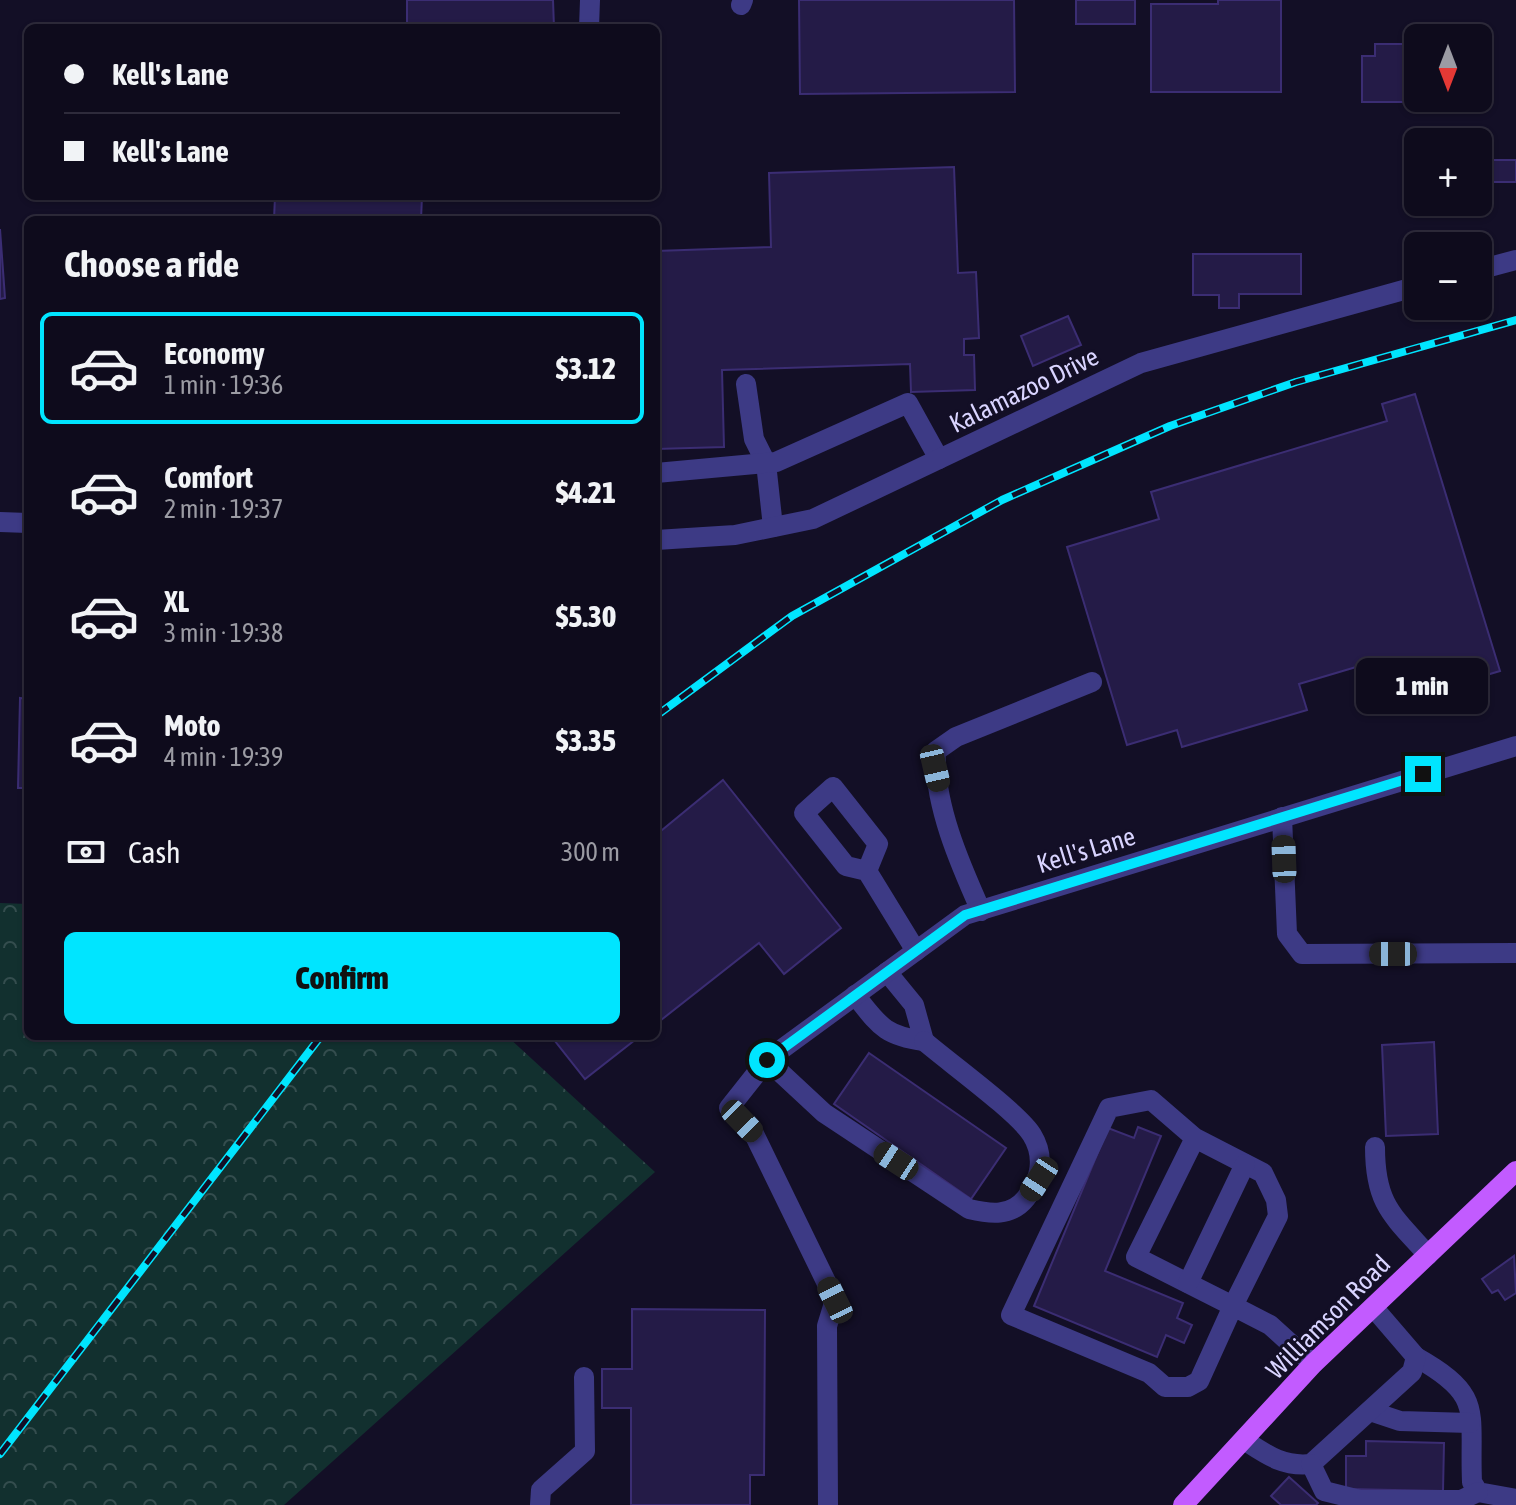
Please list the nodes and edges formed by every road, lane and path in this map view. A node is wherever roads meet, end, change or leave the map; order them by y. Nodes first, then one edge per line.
1 (590, 0) edge
2 (589, 24) edge
3 (1516, 260) edge
4 (1492, 266) edge
5 (1404, 290) edge
6 (746, 384) dead end
7 (939, 459) junction
8 (766, 463) junction
9 (660, 473) edge
10 (0, 522) edge
11 (24, 523) edge
12 (773, 527) junction
13 (660, 540) edge
14 (1092, 682) dead end
15 (1516, 746) edge
16 (1282, 817) junction
17 (867, 871) dead end
18 (981, 911) junction
19 (916, 951) junction
20 (1516, 953) edge
21 (887, 972) junction
22 (855, 995) junction
23 (924, 1041) junction
24 (767, 1060) junction
25 (1195, 1138) junction
26 (1375, 1147) dead end
27 (1245, 1164) junction
28 (1516, 1171) edge
29 (1428, 1255) junction
30 (1188, 1283) junction
31 (1233, 1306) junction
32 (1373, 1307) junction
33 (1416, 1357) junction
34 (1313, 1364) junction
35 (584, 1377) dead end
36 (1370, 1411) junction
37 (1470, 1423) junction
38 (1244, 1440) junction
39 (1311, 1464) junction
40 (1478, 1492) junction
41 (1516, 1499) edge
42 (540, 1505) edge
43 (828, 1505) edge
44 (1183, 1505) edge

1 - 2 street
3 - 4 street
5 - 7 street, Kalamazoo Drive
6 - 8 street
7 - 8 street
7 - 12 street, Kalamazoo Drive
8 - 9 street
8 - 12 street
10 - 11 street
12 - 13 street, Kalamazoo Drive
14 - 18 street
15 - 16 street, Kell's Lane
16 - 18 street, Kell's Lane
16 - 20 street
17 - 19 street
18 - 19 street, Kell's Lane
19 - 21 street, Kell's Lane
21 - 22 street, Kell's Lane
21 - 23 street
22 - 23 street
22 - 24 street, Kell's Lane
23 - 24 street
24 - 43 street, Kell's Lane
25 - 27 street
25 - 30 street
25 - 31 street
26 - 29 street
27 - 30 street
27 - 31 street
28 - 29 main road, Williamson Road
29 - 32 main road, Williamson Road
30 - 31 street
31 - 34 street
32 - 33 street
32 - 34 main road, Williamson Road
33 - 36 street
33 - 37 street
34 - 38 main road, Williamson Road
35 - 42 street
36 - 37 street
36 - 39 street
37 - 40 street
38 - 39 street
38 - 44 main road, Williamson Road
39 - 40 street
40 - 41 street

